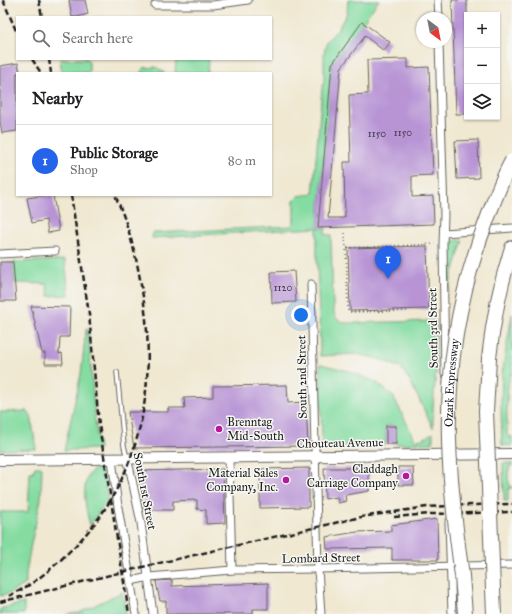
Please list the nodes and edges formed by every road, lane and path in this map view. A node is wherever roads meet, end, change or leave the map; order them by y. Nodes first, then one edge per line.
1 (248, 0) edge
2 (438, 0) edge
3 (155, 5) dead end
4 (439, 12) edge
5 (439, 48) edge
6 (512, 161) edge
7 (512, 228) edge
8 (345, 233) dead end
9 (444, 233) junction
10 (437, 244) dead end
11 (346, 248) junction
12 (512, 248) edge
13 (55, 252) dead end
14 (0, 254) edge
15 (512, 277) edge
16 (311, 284) dead end
17 (409, 310) dead end
18 (496, 310) junction
19 (117, 372) dead end
20 (512, 454) edge
21 (446, 455) junction
22 (315, 457) junction
23 (229, 458) junction
24 (112, 459) junction
25 (127, 459) junction
26 (0, 460) edge
27 (512, 564) edge
28 (451, 566) junction
29 (318, 569) junction
30 (232, 570) junction
31 (149, 576) junction
32 (131, 581) junction
33 (136, 614) edge
34 (153, 614) edge
35 (321, 614) edge
36 (452, 614) edge
37 (465, 614) edge
38 (494, 614) edge

1 - 3 street
2 - 4 street
5 - 9 street, South 3rd Street
6 - 37 highway, Ozark Expressway, bridge
7 - 9 street
8 - 11 path
9 - 21 street, South 3rd Street
10 - 11 path
11 - 17 path
12 - 18 highway
13 - 14 street
15 - 18 highway
16 - 22 street, South 2nd Street
18 - 38 highway, bridge
19 - 25 lane, South 1st Street
20 - 21 street, Chouteau Avenue
21 - 22 street, Chouteau Avenue
21 - 28 street, South 3rd Street
22 - 23 street, Chouteau Avenue
22 - 29 street, South 2nd Street
23 - 25 street, Chouteau Avenue
23 - 30 street
24 - 25 street, Chouteau Avenue
24 - 26 street, Chouteau Avenue
24 - 32 street
25 - 31 street, South 1st Street
27 - 28 street, Lombard Street
28 - 29 street, Lombard Street
28 - 36 street, South 3rd Street
29 - 30 street, Lombard Street
29 - 35 street, South 2nd Street
30 - 31 street, Lombard Street
31 - 32 street, Lombard Street
31 - 34 street, South 1st Street
32 - 33 street

